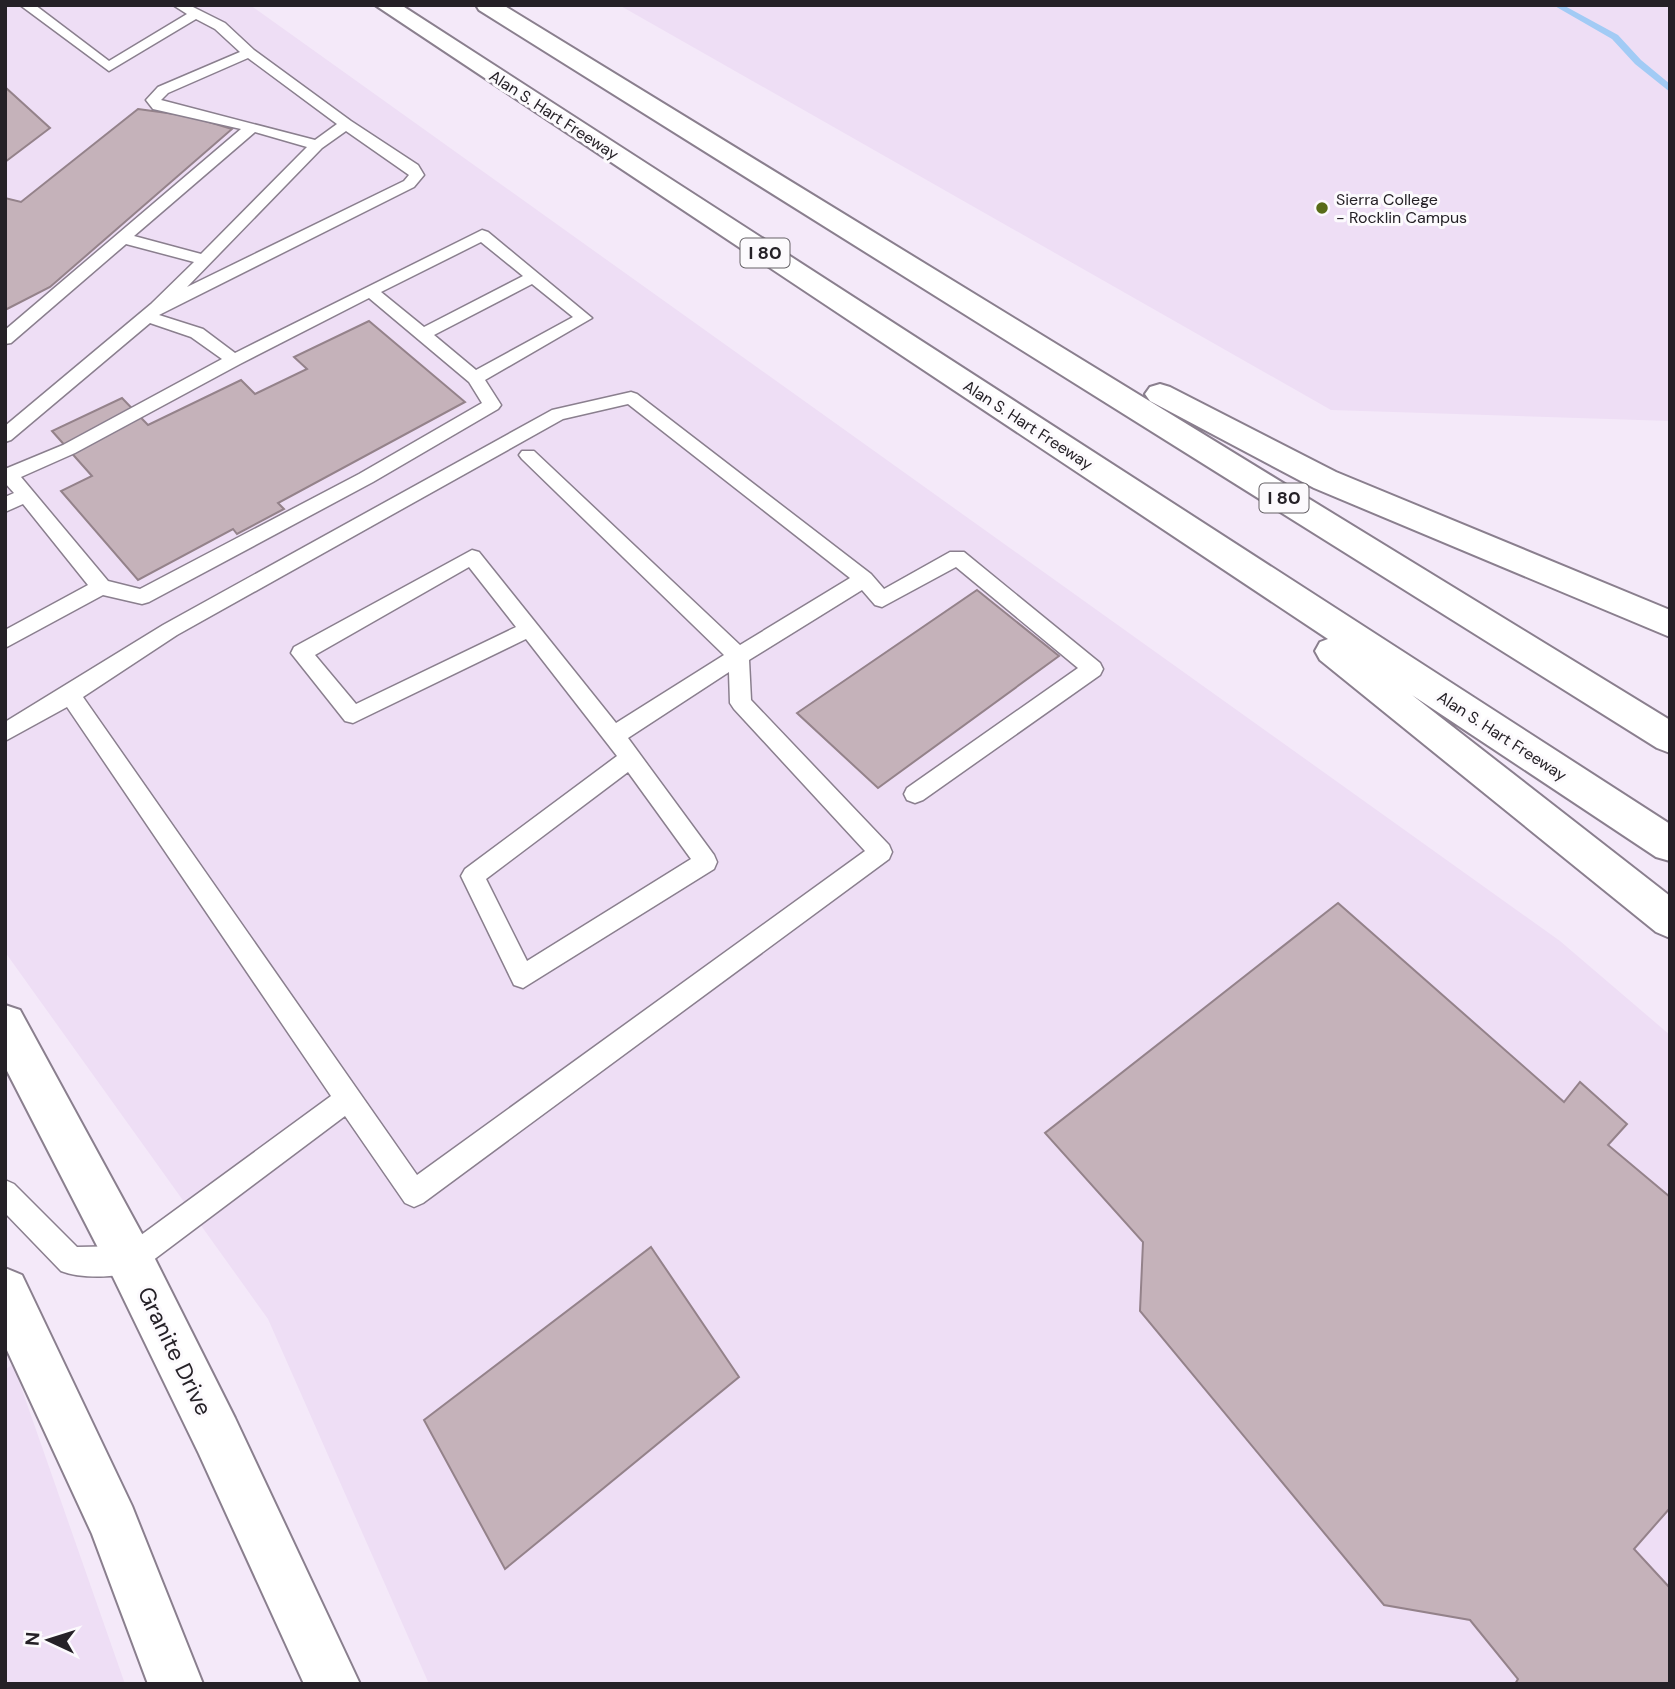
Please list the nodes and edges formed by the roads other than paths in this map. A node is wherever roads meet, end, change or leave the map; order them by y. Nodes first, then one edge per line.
1 (26, 5) edge
2 (179, 5) edge
3 (386, 5) edge
4 (486, 5) edge
5 (194, 15) junction
6 (249, 53) junction
7 (346, 124) junction
8 (252, 127) junction
9 (317, 145) junction
10 (123, 238) junction
11 (897, 258) junction
12 (206, 260) junction
13 (533, 276) junction
14 (370, 291) junction
15 (152, 312) junction
16 (423, 334) junction
17 (5, 339) edge
18 (234, 360) junction
19 (475, 378) junction
20 (5, 436) edge
21 (528, 455) dead end
22 (7, 472) edge
23 (26, 495) junction
24 (1144, 501) junction
25 (5, 505) edge
26 (864, 579) junction
27 (101, 587) junction
28 (1670, 624) edge
29 (529, 629) junction
30 (5, 640) edge
31 (738, 656) junction
32 (70, 695) junction
33 (5, 733) edge
34 (614, 736) junction
35 (1670, 738) edge
36 (630, 758) junction
37 (915, 794) dead end
38 (1670, 845) edge
39 (1670, 920) edge
40 (5, 1024) edge
41 (348, 1099) junction
42 (5, 1193) edge
43 (131, 1260) junction
44 (9, 1312) edge
45 (176, 1684) edge
46 (333, 1684) edge

1 - 5 lane
2 - 5 lane
3 - 24 main road, Alan S. Hart Freeway / I 80
4 - 11 main road, I 80
5 - 6 lane
6 - 7 lane
6 - 8 lane
7 - 9 lane
7 - 15 lane
8 - 9 lane
8 - 10 lane
9 - 12 lane
10 - 12 lane
10 - 17 lane
11 - 28 main road
11 - 35 main road, I 80
12 - 15 lane
13 - 14 lane
13 - 16 lane
13 - 19 lane
14 - 16 lane
14 - 18 lane
15 - 18 lane
15 - 20 lane
16 - 19 lane
18 - 22 lane
19 - 27 lane
21 - 31 lane
22 - 23 lane
23 - 25 lane
23 - 27 lane
24 - 38 main road, Alan S. Hart Freeway / I 80
24 - 39 main road
26 - 31 lane
26 - 32 lane
26 - 37 lane
27 - 30 lane
29 - 29 lane
29 - 34 lane
31 - 34 lane
31 - 41 lane
32 - 33 lane
32 - 41 lane
34 - 36 lane
36 - 36 lane
40 - 43 main road, Granite Drive
41 - 43 lane
42 - 43 lane
43 - 46 main road, Granite Drive
44 - 45 main road

